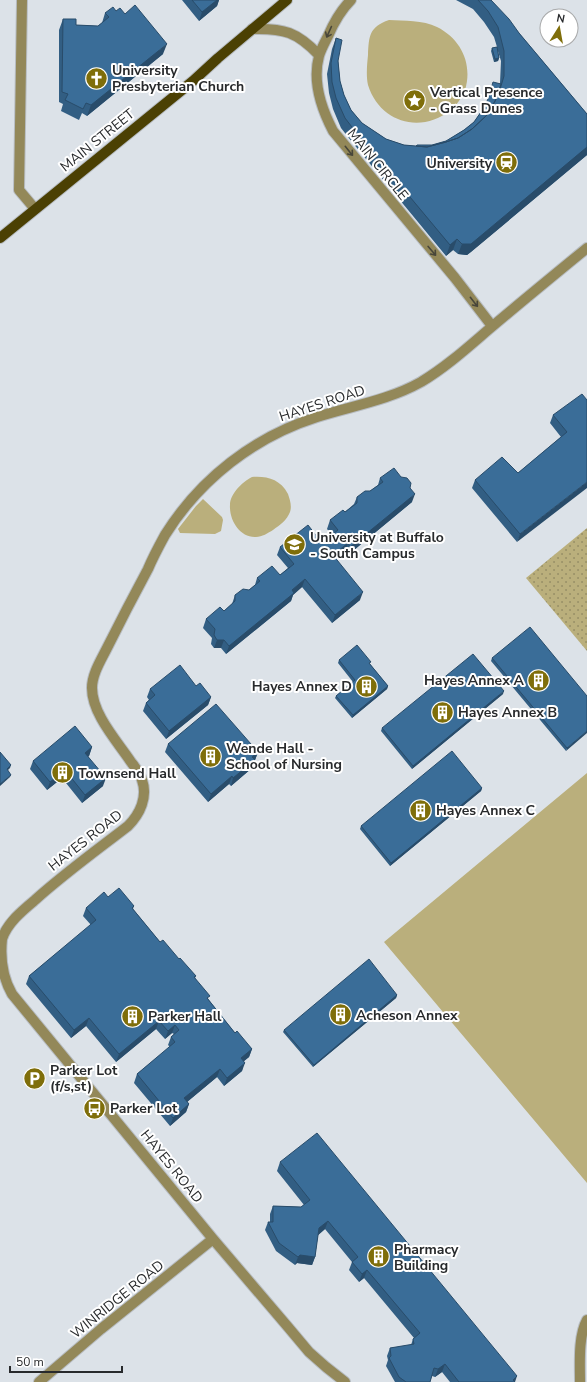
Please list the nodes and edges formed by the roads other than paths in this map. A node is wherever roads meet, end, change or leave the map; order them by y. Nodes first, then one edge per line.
1 (22, 0) edge
2 (287, 0) edge
3 (351, 0) edge
4 (252, 29) junction
5 (319, 55) junction
6 (35, 209) junction
7 (0, 238) edge
8 (587, 248) edge
9 (492, 326) junction
10 (213, 1239) junction
11 (587, 1320) edge
12 (39, 1382) edge
13 (345, 1382) edge
14 (580, 1382) edge

1 - 6 street
2 - 4 main road, MAIN STREET
3 -> 5 street, MAIN CIRCLE
4 - 5 street
4 - 6 main road, MAIN STREET
5 -> 9 street, MAIN CIRCLE
6 - 7 main road, MAIN STREET
8 - 9 street, HAYES ROAD
9 - 10 street, HAYES ROAD
10 - 12 street, WINRIDGE ROAD
10 - 13 street, HAYES ROAD
11 - 14 street

